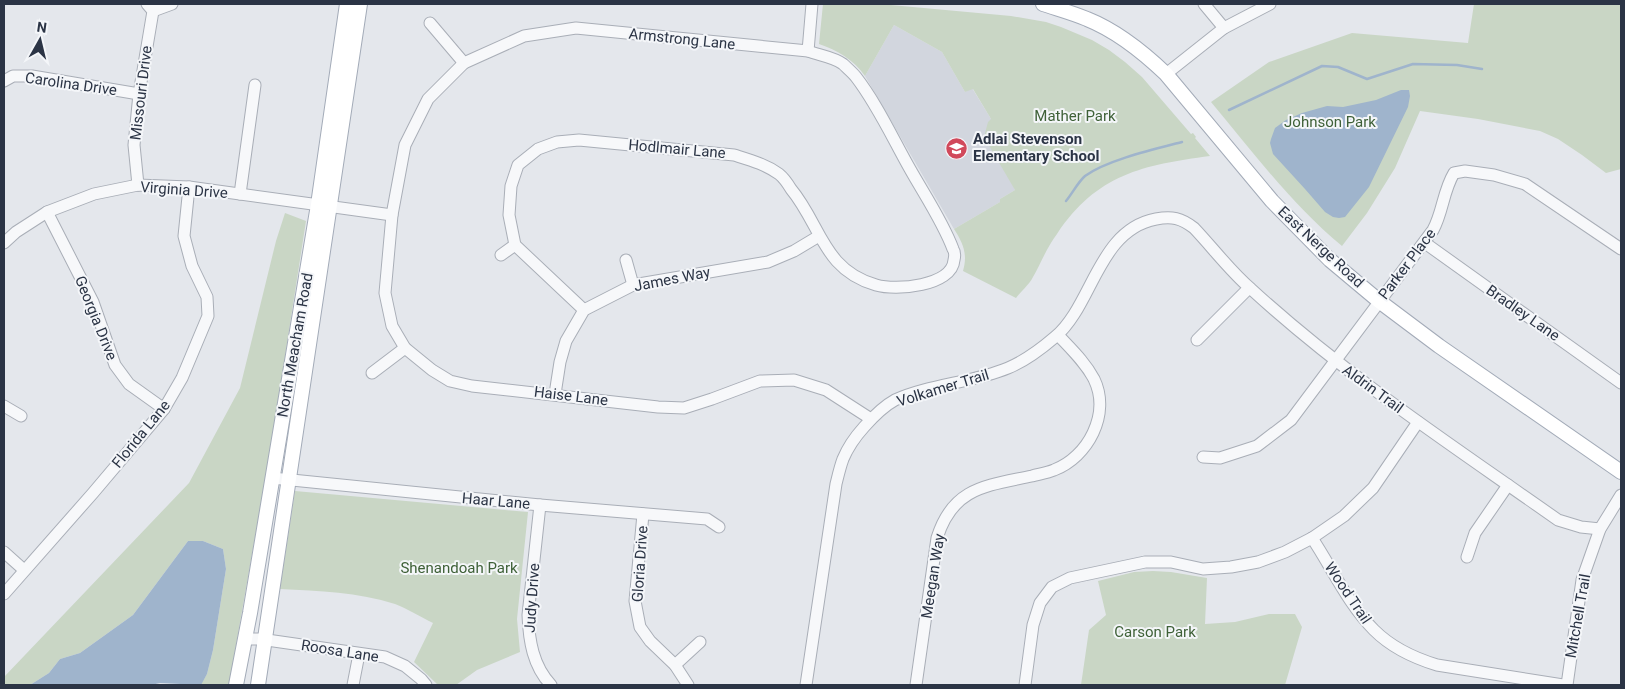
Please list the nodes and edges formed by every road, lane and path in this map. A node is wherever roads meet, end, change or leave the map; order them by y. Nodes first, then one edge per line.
1 (172, 4) edge
2 (347, 4) edge
3 (360, 4) edge
4 (812, 4) edge
5 (1043, 4) edge
6 (1204, 4) edge
7 (1270, 4) edge
8 (150, 7) edge
9 (430, 22) dead end
10 (1224, 28) junction
11 (808, 51) junction
12 (464, 63) junction
13 (1166, 74) junction
14 (4, 81) edge
15 (255, 85) dead end
16 (139, 94) junction
17 (138, 185) junction
18 (189, 187) junction
19 (240, 194) junction
20 (324, 206) junction
21 (47, 212) junction
22 (392, 215) junction
23 (1170, 217) joint
24 (818, 236) junction
25 (4, 243) edge
26 (1425, 243) junction
27 (515, 245) junction
28 (1620, 247) edge
29 (501, 255) dead end
30 (626, 260) dead end
31 (953, 266) joint
32 (633, 285) junction
33 (1249, 288) junction
34 (1380, 301) junction
35 (584, 310) junction
36 (1058, 335) junction
37 (1197, 340) dead end
38 (405, 348) junction
39 (1334, 361) junction
40 (372, 373) dead end
41 (1621, 383) edge
42 (555, 394) junction
43 (4, 406) edge
44 (164, 409) junction
45 (21, 416) dead end
46 (871, 419) junction
47 (1418, 422) junction
48 (1203, 457) dead end
49 (1621, 472) edge
50 (272, 478) junction
51 (288, 480) junction
52 (1508, 485) junction
53 (1621, 495) edge
54 (540, 505) junction
55 (643, 514) junction
56 (718, 527) dead end
57 (1600, 529) junction
58 (1312, 538) junction
59 (4, 552) edge
60 (1467, 557) dead end
61 (24, 570) junction
62 (4, 594) edge
63 (244, 639) junction
64 (264, 640) junction
65 (700, 642) dead end
66 (359, 654) junction
67 (675, 665) junction
68 (236, 685) edge
69 (258, 685) edge
70 (353, 685) edge
71 (426, 685) edge
72 (551, 685) edge
73 (688, 685) edge
74 (806, 685) edge
75 (916, 685) edge
76 (1025, 685) edge
77 (1565, 685) edge

1 - 8 street
2 - 20 main road, North Meacham Road
3 - 20 main road, North Meacham Road
4 - 11 street
5 - 13 main road, East Nerge Road
6 - 10 street
7 - 10 street
8 - 16 street, Missouri Drive
9 - 12 street
10 - 13 street
11 - 12 street, Armstrong Lane
11 - 31 street, Armstrong Lane
12 - 22 street, Armstrong Lane
13 - 34 main road, East Nerge Road
14 - 16 street, Carolina Drive
15 - 19 street
16 - 17 street, Missouri Drive
17 - 18 street, Virginia Drive
17 - 21 street, Virginia Drive
18 - 19 street, Virginia Drive
18 - 44 street, Florida Lane
19 - 20 street, Virginia Drive
20 - 22 street, Virginia Drive
20 - 50 main road, North Meacham Road
20 - 51 main road, North Meacham Road
21 - 25 street, Virginia Drive
21 - 44 street, Georgia Drive
22 - 38 street, Haise Lane
23 - 33 street, Aldrin Trail
23 - 36 street, Volkamer Trail
24 - 27 street, Hodlmair Lane
24 - 31 street, Hodlmair Lane
24 - 32 street, James Way
26 - 28 street, Parker Place
26 - 34 street, Parker Place
26 - 41 street, Bradley Lane
27 - 29 street
27 - 35 street
30 - 32 street
32 - 35 street, James Way
33 - 37 street
33 - 39 street, Aldrin Trail
34 - 39 street, Parker Place
34 - 49 main road, East Nerge Road
35 - 42 street
36 - 46 street, Volkamer Trail
36 - 75 street, Meegan Way
38 - 40 street
38 - 42 street, Haise Lane
39 - 47 street, Aldrin Trail
39 - 48 street, Parker Place
42 - 46 street, Haise Lane
43 - 45 street
44 - 61 street, Florida Lane
46 - 74 street, Volkamer Trail
47 - 52 street, Aldrin Trail
47 - 58 street
50 - 51 street, Haar Lane
50 - 63 main road, North Meacham Road
51 - 54 street, Haar Lane
51 - 64 main road, North Meacham Road
52 - 57 street, Aldrin Trail
52 - 60 street
53 - 57 street, Mitchell Trail
54 - 55 street, Haar Lane
54 - 72 street, Judy Drive
55 - 56 street, Haar Lane
55 - 67 street, Gloria Drive
57 - 77 street, Mitchell Trail
58 - 76 street
58 - 77 street, Wood Trail
59 - 61 street
61 - 62 street, Florida Lane
63 - 64 street, Roosa Lane
63 - 68 main road, North Meacham Road
64 - 66 street, Roosa Lane
64 - 69 main road, North Meacham Road
65 - 67 street
66 - 70 street
66 - 71 street, Roosa Lane
67 - 73 street, Gloria Drive

